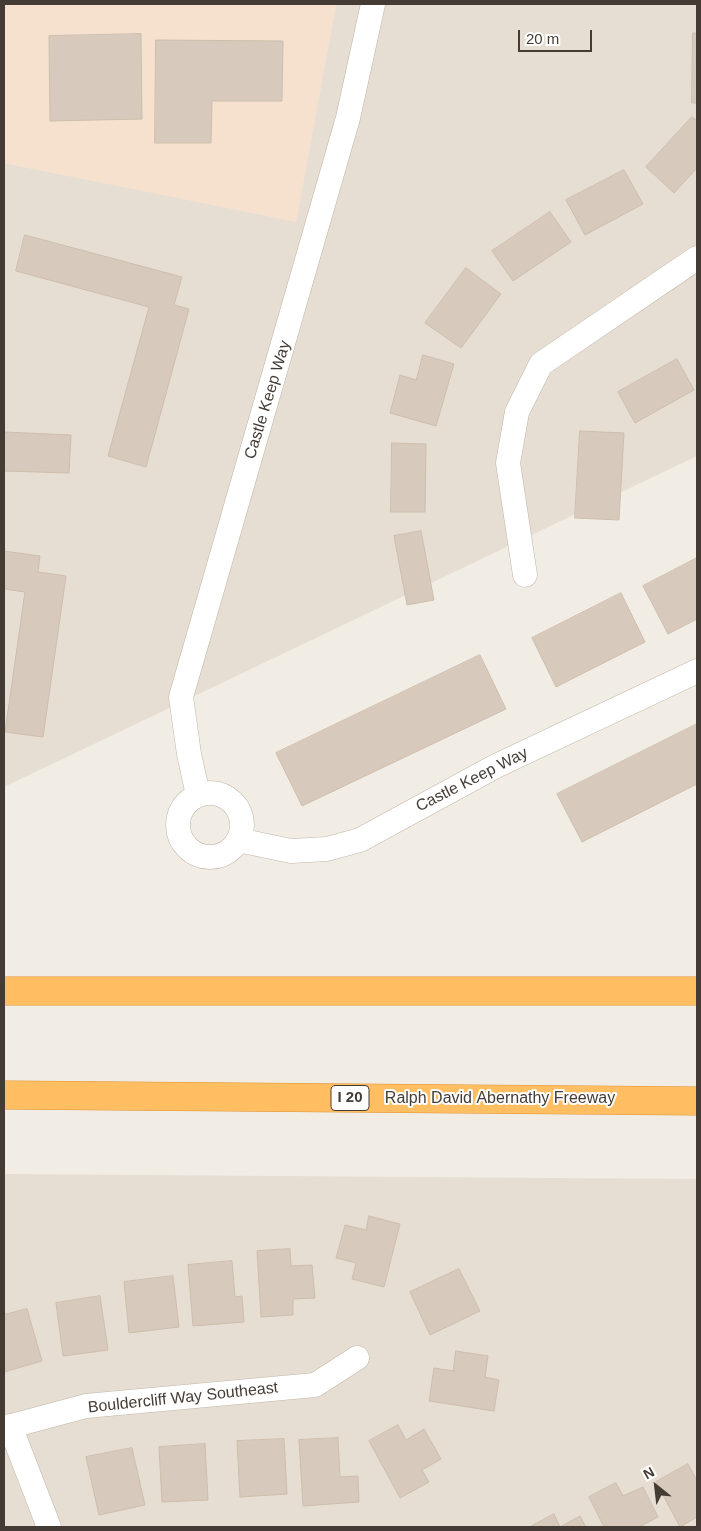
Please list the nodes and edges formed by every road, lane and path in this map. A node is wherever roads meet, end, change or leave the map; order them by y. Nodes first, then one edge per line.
1 (374, 4) edge
2 (697, 258) edge
3 (525, 575) dead end
4 (697, 671) edge
5 (198, 796) junction
6 (238, 840) junction
7 (4, 991) edge
8 (697, 991) edge
9 (4, 1095) edge
10 (697, 1101) edge
11 (357, 1358) dead end
12 (7, 1427) edge
13 (49, 1527) edge

1 - 5 street, Castle Keep Way
2 - 3 street
4 - 6 street, Castle Keep Way
5 - 6 street
5 - 6 street
7 - 8 highway
9 - 10 highway, Ralph David Abernathy Freeway / I 20
11 - 12 street, Bouldercliff Way Southeast
12 - 13 street

